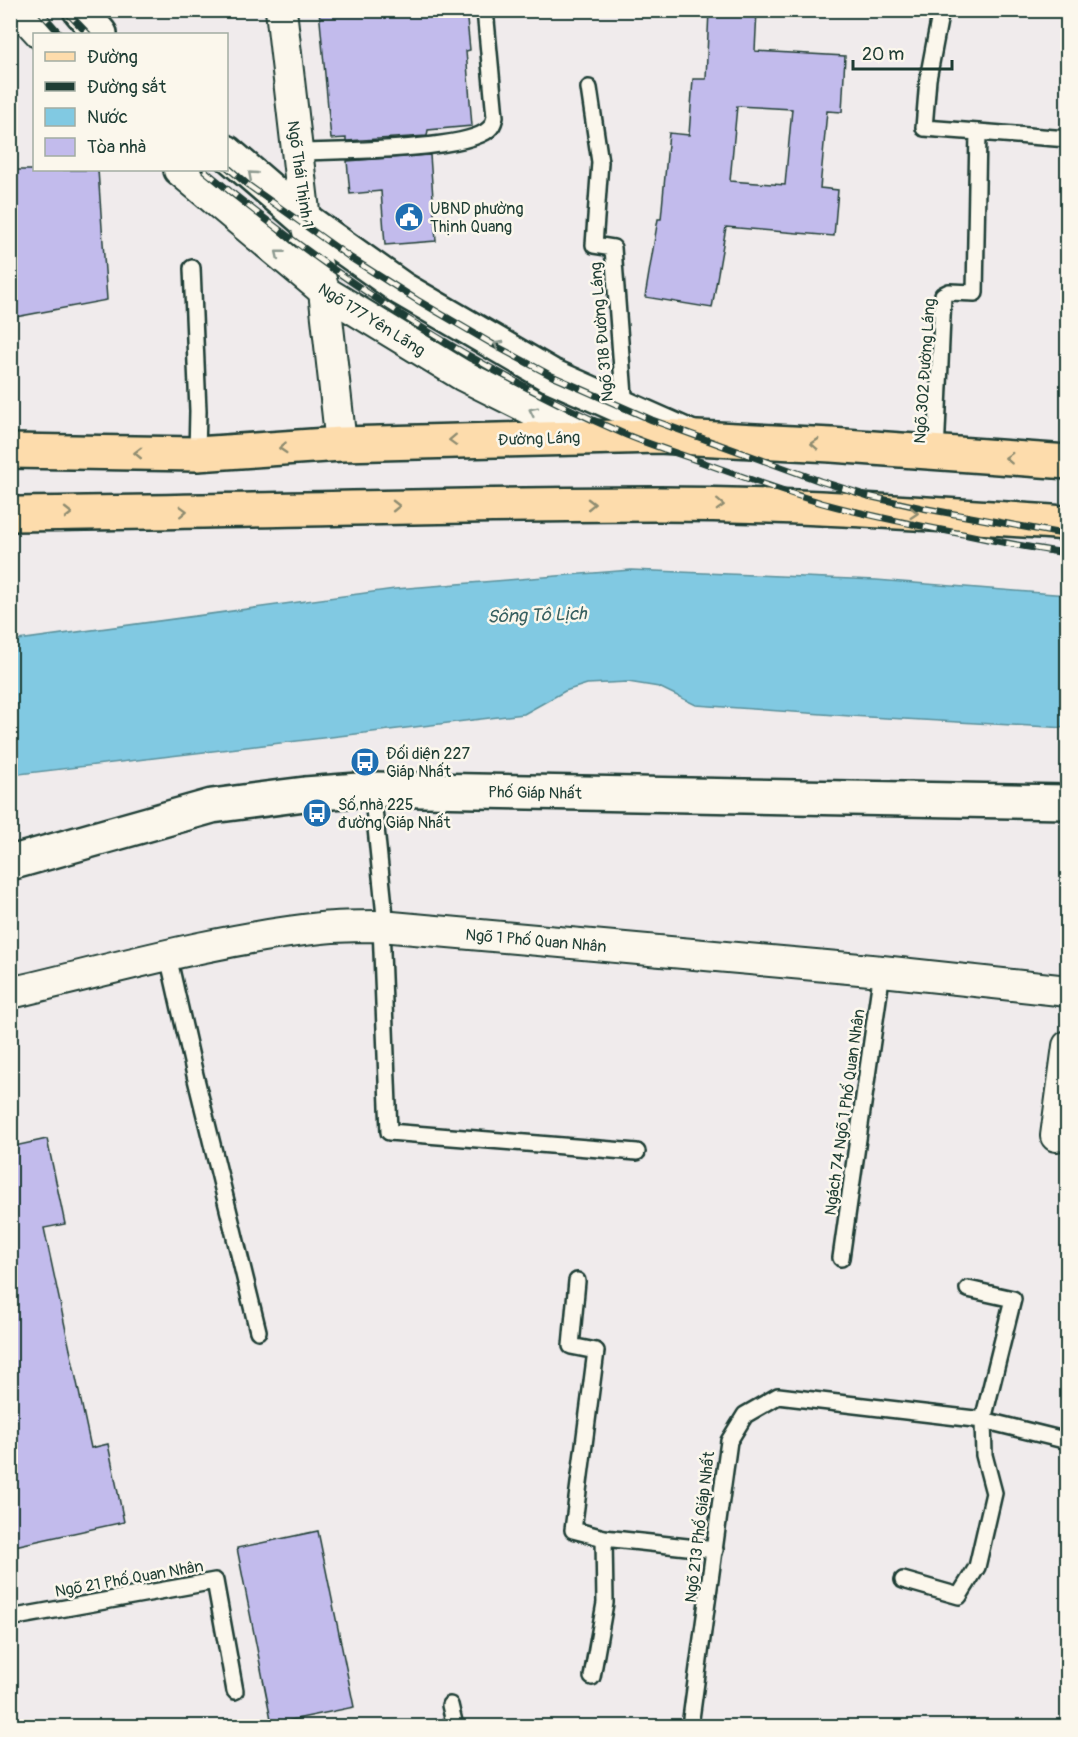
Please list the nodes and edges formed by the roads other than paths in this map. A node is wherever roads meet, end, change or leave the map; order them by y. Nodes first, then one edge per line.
1 (19, 10) edge
2 (80, 10) edge
3 (281, 10) edge
4 (485, 10) edge
5 (941, 10) edge
6 (40, 33) edge
7 (99, 33) edge
8 (589, 88) dead end
9 (978, 132) junction
10 (1068, 139) edge
11 (297, 153) junction
12 (228, 154) edge
13 (180, 171) edge
14 (304, 220) junction
15 (192, 268) dead end
16 (324, 291) junction
17 (626, 409) junction
18 (586, 437) junction
19 (692, 437) junction
20 (341, 444) junction
21 (10, 451) edge
22 (197, 454) junction
23 (936, 454) junction
24 (1068, 462) edge
25 (10, 514) edge
26 (1068, 523) edge
27 (372, 789) junction
28 (1068, 802) edge
29 (10, 863) edge
30 (384, 926) junction
31 (168, 956) junction
32 (882, 971) junction
33 (1068, 991) edge
34 (10, 993) edge
35 (1068, 1046) edge
36 (1056, 1136) dead end
37 (637, 1152) dead end
38 (841, 1258) dead end
39 (577, 1281) dead end
40 (968, 1289) dead end
41 (258, 1331) dead end
42 (983, 1420) junction
43 (1068, 1441) edge
44 (604, 1538) junction
45 (715, 1550) junction
46 (903, 1580) dead end
47 (10, 1618) edge
48 (592, 1677) dead end
49 (235, 1692) dead end
50 (450, 1705) dead end
51 (455, 1726) edge
52 (690, 1726) edge

1 - 6 street
2 - 7 main road
3 - 11 street, Ngõ Thái Thịnh 1
4 - 11 lane
5 - 9 lane
8 - 17 lane, Ngõ 318 Đường Láng
9 - 10 lane
9 - 23 lane, Ngõ 302 Đường Láng
11 - 14 street, Ngõ Thái Thịnh 1
14 -> 12 main road
16 -> 13 street, Ngõ 177 Yên Lãng
14 - 16 street, Ngõ Thái Thịnh 1
17 -> 14 main road
15 - 22 lane
18 -> 16 street, Ngõ 177 Yên Lãng
16 - 20 street, Ngõ Thái Thịnh 1
17 - 19 main road
18 - 19 main road, Đường Láng
18 -> 20 main road, Đường Láng
23 -> 19 main road, Đường Láng
20 -> 22 main road, Đường Láng
22 -> 21 main road, Đường Láng
24 -> 23 main road, Đường Láng
25 -> 26 main road
27 - 28 main road, Phố Giáp Nhất
27 - 29 main road, Phố Giáp Nhất
27 - 30 lane
30 - 31 street, Ngõ 1 Phố Quan Nhân
30 - 32 street, Ngõ 1 Phố Quan Nhân
30 - 37 lane
31 - 34 street, Ngõ 1 Phố Quan Nhân
31 - 41 lane
32 - 33 street, Ngõ 1 Phố Quan Nhân
32 - 38 lane, Ngách 74 Ngõ 1 Phố Quan Nhân
35 - 36 street
39 - 44 lane
40 - 42 lane
42 - 43 lane, Ngõ 213 Phố Giáp Nhất
42 - 45 lane, Ngõ 213 Phố Giáp Nhất
42 - 46 lane
44 - 45 lane
44 - 48 lane
45 - 52 lane, Ngõ 213 Phố Giáp Nhất
47 - 49 lane, Ngõ 21 Phố Quan Nhân
50 - 51 lane

